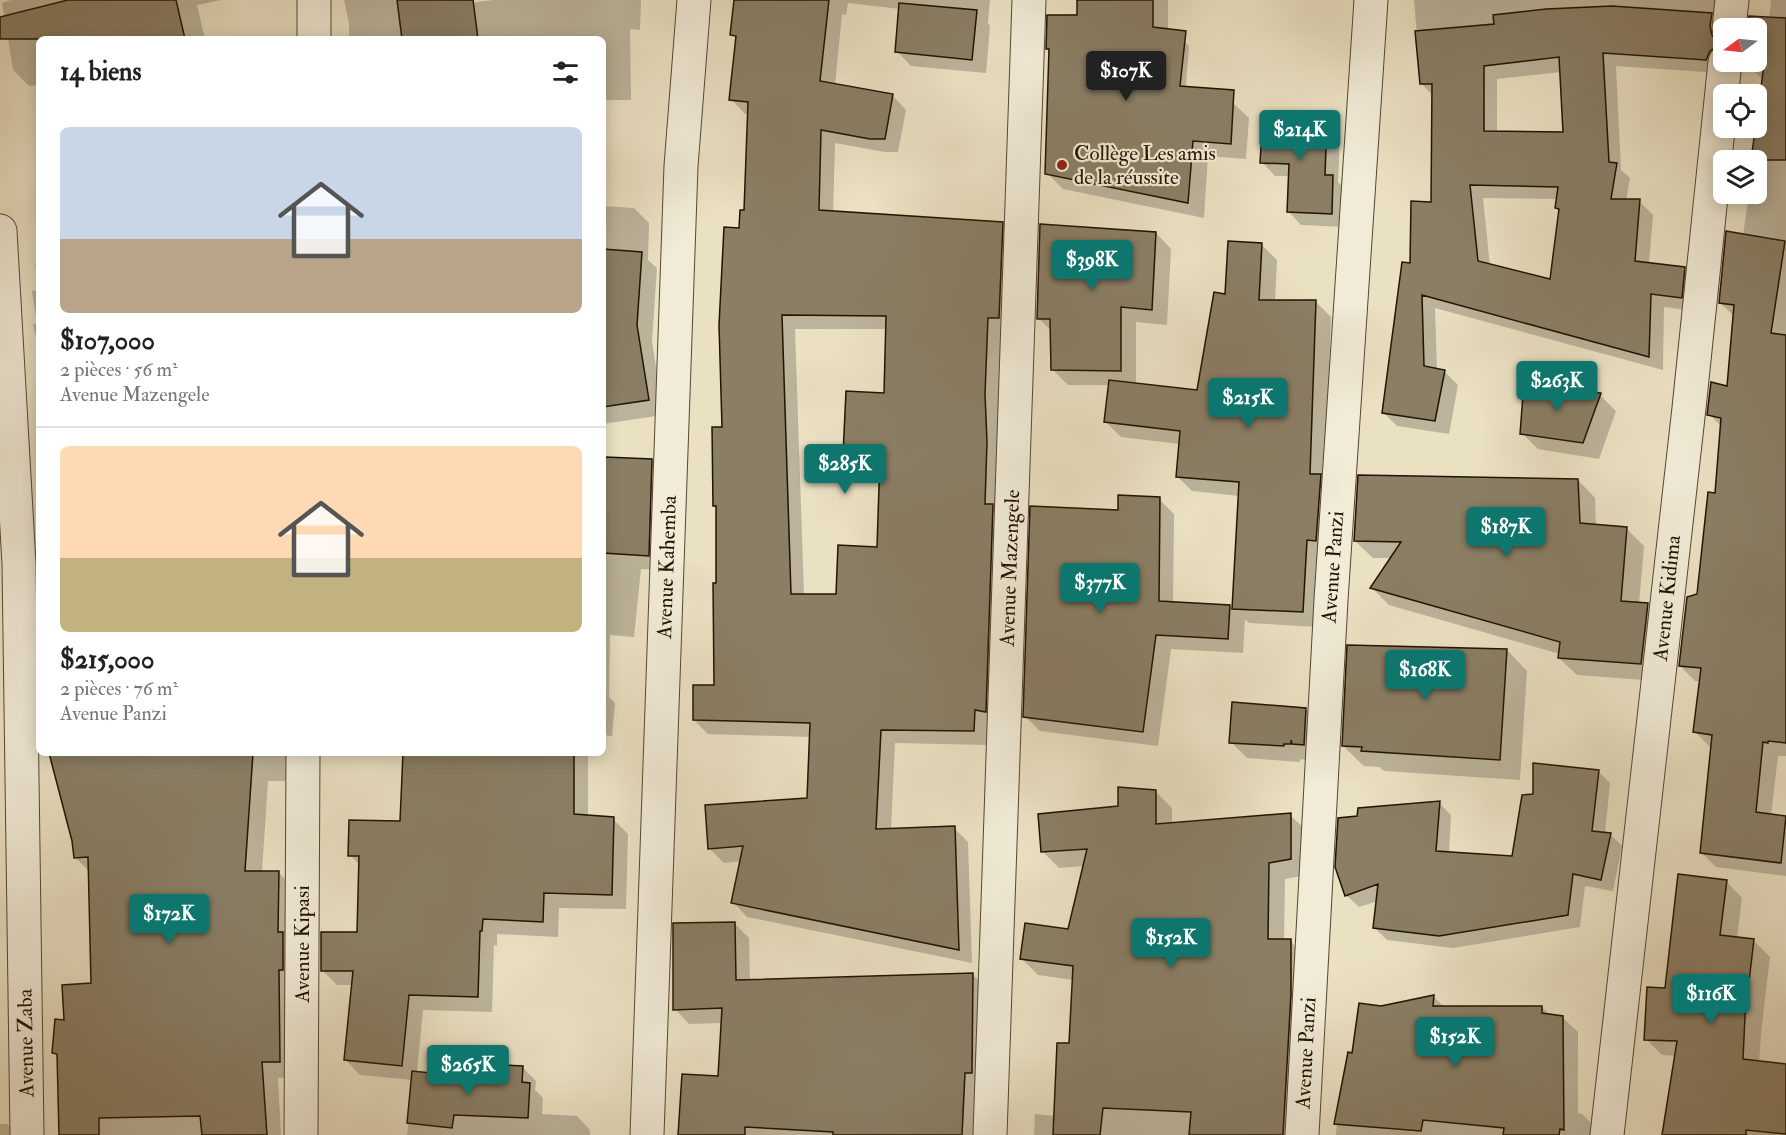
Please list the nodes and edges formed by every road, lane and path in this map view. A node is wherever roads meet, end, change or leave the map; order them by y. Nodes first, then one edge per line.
1 (314, 0) edge
2 (694, 0) edge
3 (1029, 0) edge
4 (1371, 0) edge
5 (1732, 0) edge
6 (1730, 18) edge
7 (314, 36) edge
8 (1724, 72) edge
9 (0, 231) edge
10 (303, 756) edge
11 (27, 1135) edge
12 (301, 1135) edge
13 (646, 1135) edge
14 (990, 1135) edge
15 (1302, 1135) edge
16 (1607, 1135) edge

1 - 7 street
2 - 13 street, Avenue Kahemba
3 - 14 street, Avenue Mazengele
4 - 15 street, Avenue Panzi
5 - 6 street
8 - 16 street, Avenue Kidima
9 - 11 street, Avenue Zaba
10 - 12 street, Avenue Kipasi

